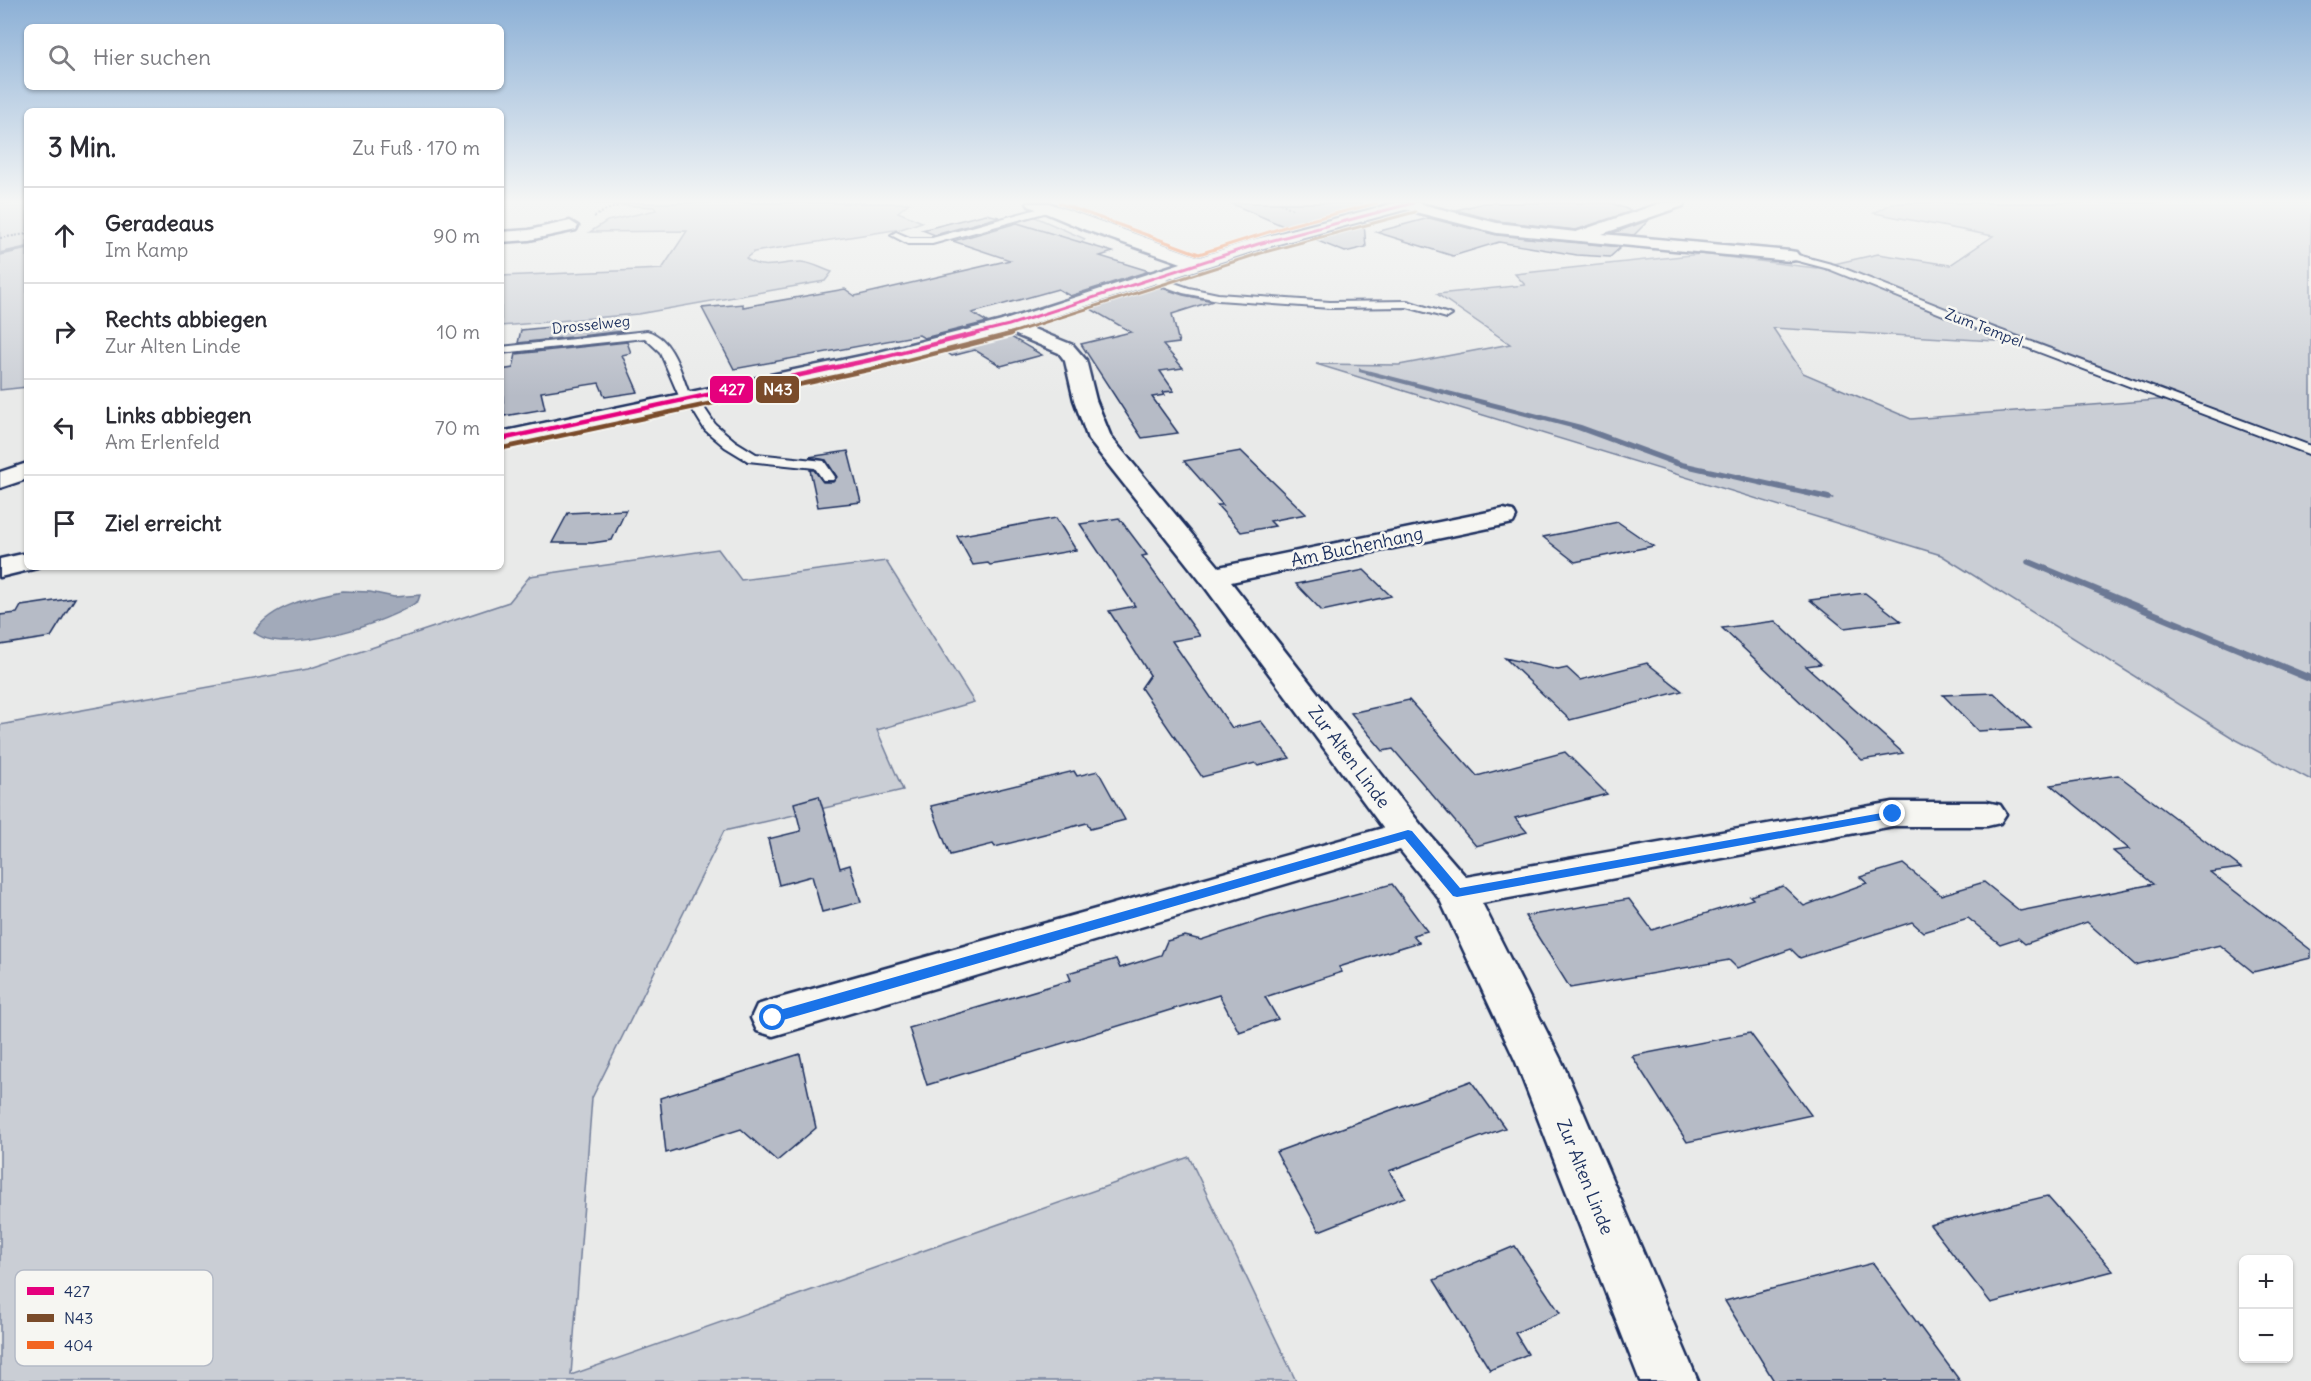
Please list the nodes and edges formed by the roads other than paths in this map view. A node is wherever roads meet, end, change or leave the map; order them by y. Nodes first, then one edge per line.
1 (1185, 267) edge
2 (1833, 267) edge
3 (1151, 278) junction
4 (1447, 315) dead end
5 (1003, 322) junction
6 (504, 350) edge
7 (691, 397) junction
8 (504, 438) edge
9 (2311, 451) edge
10 (24, 472) edge
11 (828, 477) dead end
12 (0, 480) edge
13 (1503, 517) dead end
14 (24, 562) edge
15 (0, 568) edge
16 (1212, 577) junction
17 (1987, 813) dead end
18 (1408, 834) junction
19 (1457, 893) junction
20 (773, 1018) dead end
21 (1669, 1381) edge

1 - 3 street
2 - 9 lane, Zum Tempel
3 - 4 lane
3 - 5 street
5 - 7 street
5 - 16 street, Zur Alten Linde
6 - 7 lane, Drosselweg
7 - 8 street
7 - 11 lane, Drosselweg
10 - 12 street
13 - 16 street, Am Buchenhang
14 - 15 street
16 - 18 street, Zur Alten Linde
17 - 19 street
18 - 19 street, Zur Alten Linde
18 - 20 street
19 - 21 street, Zur Alten Linde

